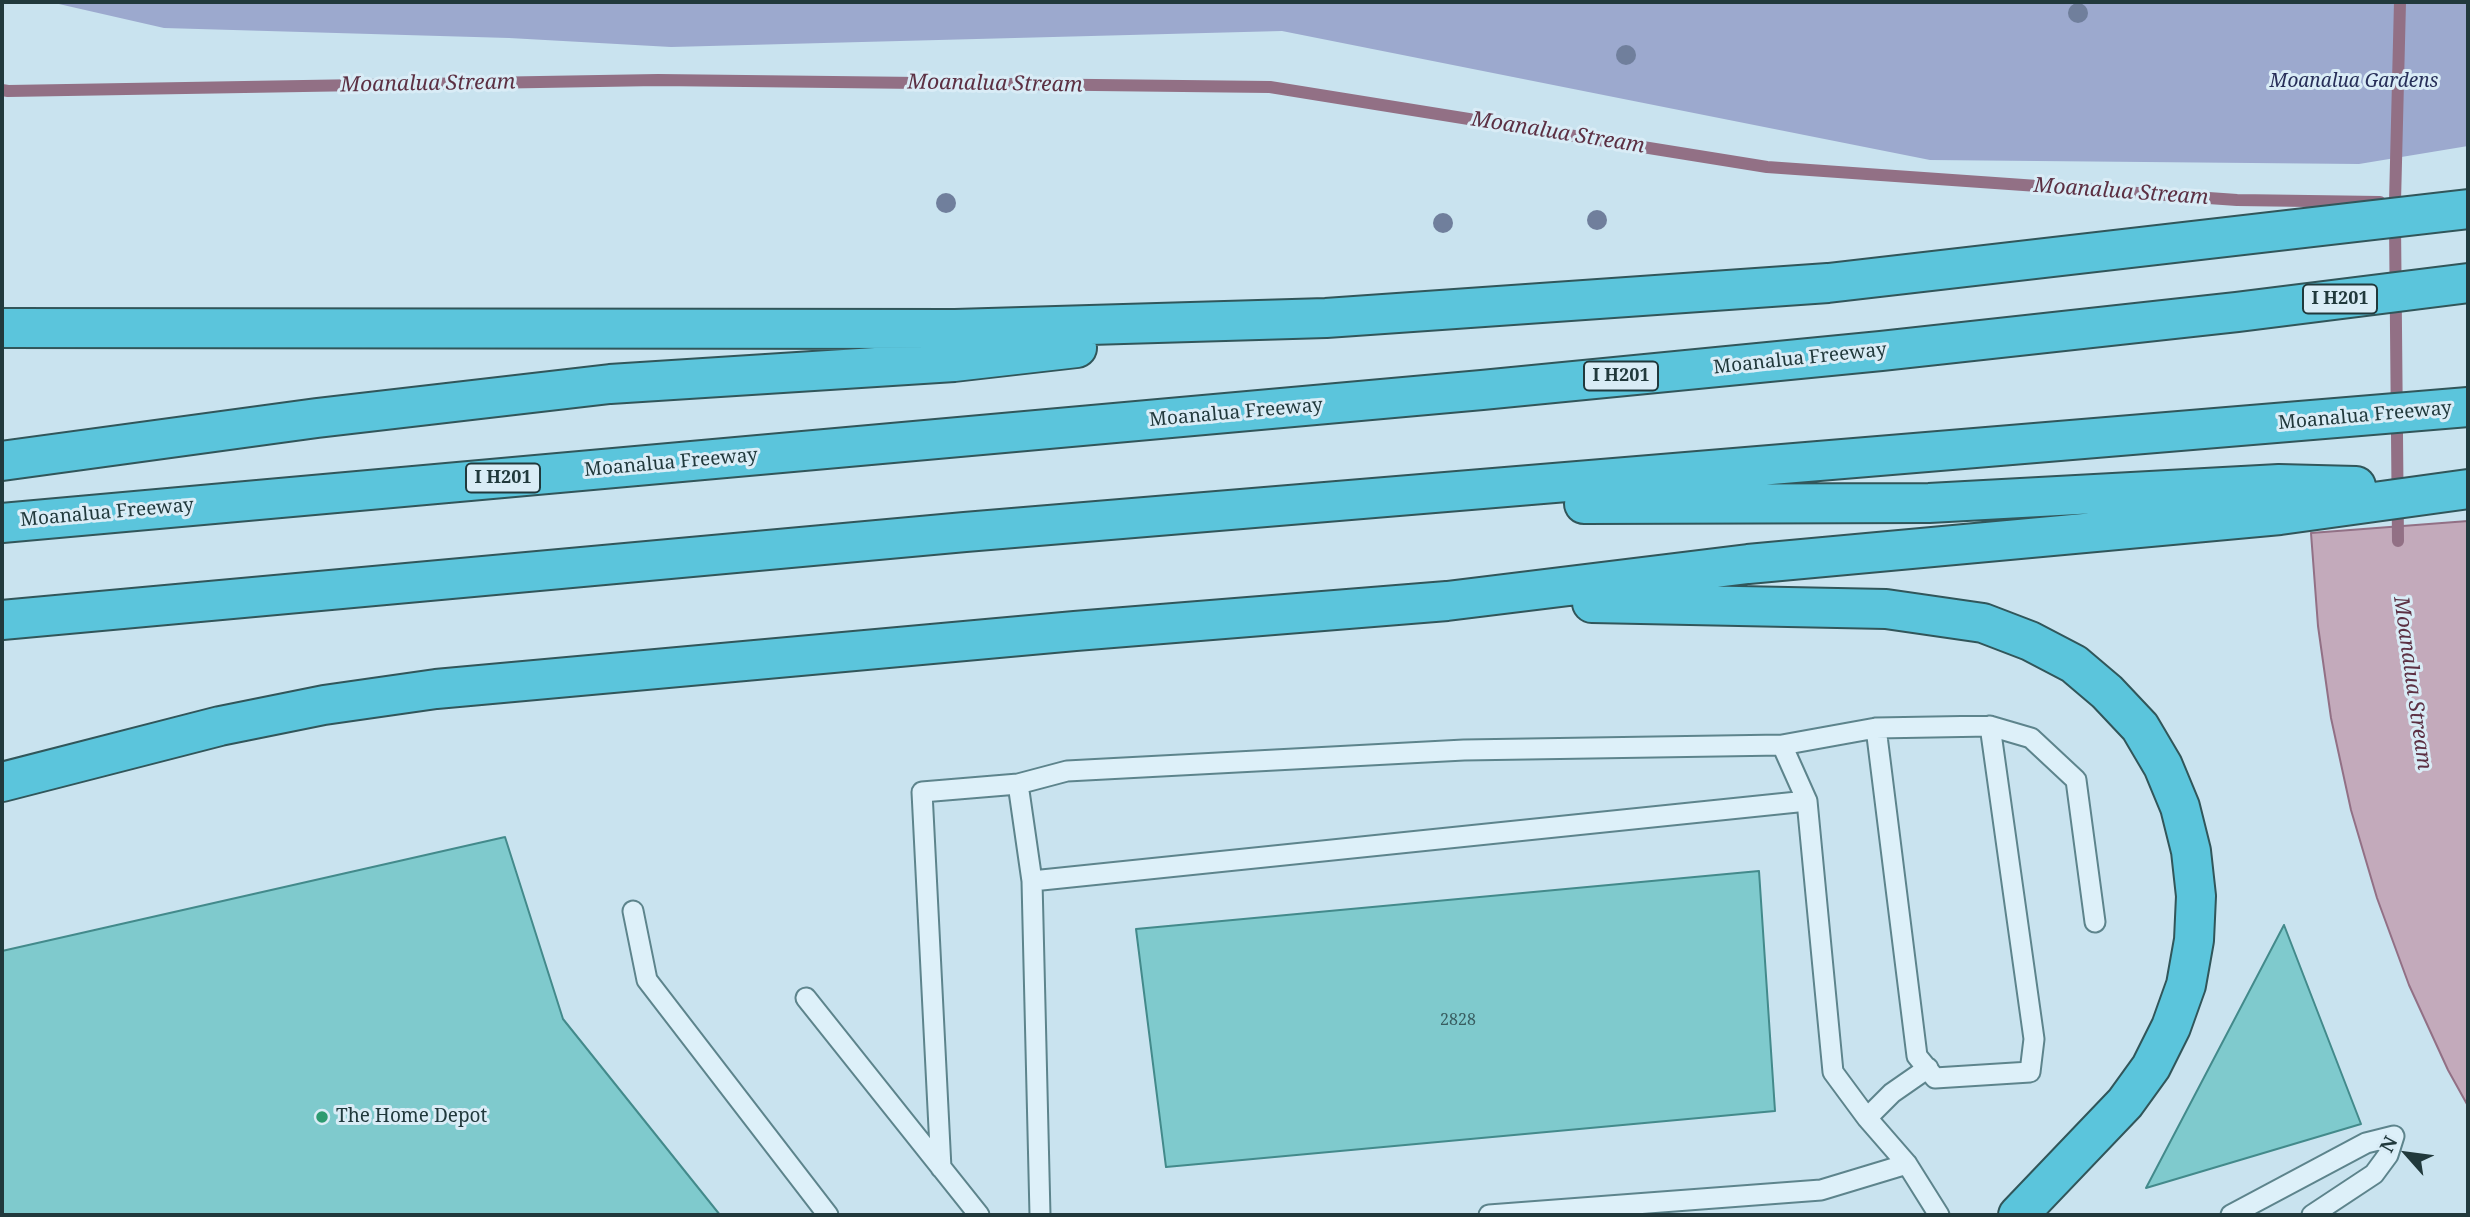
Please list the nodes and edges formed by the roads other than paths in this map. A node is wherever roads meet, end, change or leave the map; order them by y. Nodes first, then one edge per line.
1 (2459, 210) edge
2 (2456, 285) edge
3 (1326, 318) junction
4 (2, 328) edge
5 (2468, 407) edge
6 (2, 461) edge
7 (2468, 489) edge
8 (2279, 500) junction
9 (1305, 504) junction
10 (2, 523) edge
11 (1447, 601) junction
12 (2, 620) edge
13 (1990, 726) junction
14 (1876, 728) junction
15 (1782, 745) junction
16 (2, 782) edge
17 (1018, 784) junction
18 (1807, 801) junction
19 (1031, 881) junction
20 (633, 911) dead end
21 (2095, 922) dead end
22 (806, 998) dead end
23 (1928, 1068) junction
24 (1867, 1118) junction
25 (1907, 1164) junction
26 (941, 1168) junction
27 (828, 1215) edge
28 (979, 1215) edge
29 (1040, 1215) edge
30 (1489, 1215) edge
31 (1938, 1215) edge
32 (2018, 1215) edge
33 (2231, 1215) edge
34 (2312, 1215) edge

1 - 3 highway
2 - 10 highway, Moanalua Freeway / I H201
3 - 4 highway
3 - 6 highway
5 - 9 highway, Moanalua Freeway
7 - 8 highway
8 - 9 highway
8 - 11 highway
9 - 12 highway, Moanalua Freeway
11 - 16 highway
11 - 32 highway
13 - 14 lane
13 - 21 lane
13 - 23 lane
14 - 15 lane
14 - 23 lane
15 - 17 lane
15 - 18 lane
17 - 19 lane
17 - 26 lane
18 - 19 lane
18 - 24 lane
19 - 29 lane
20 - 27 lane
22 - 26 lane
23 - 24 lane
24 - 25 lane
25 - 30 lane
25 - 31 lane
26 - 28 lane
33 - 34 lane

